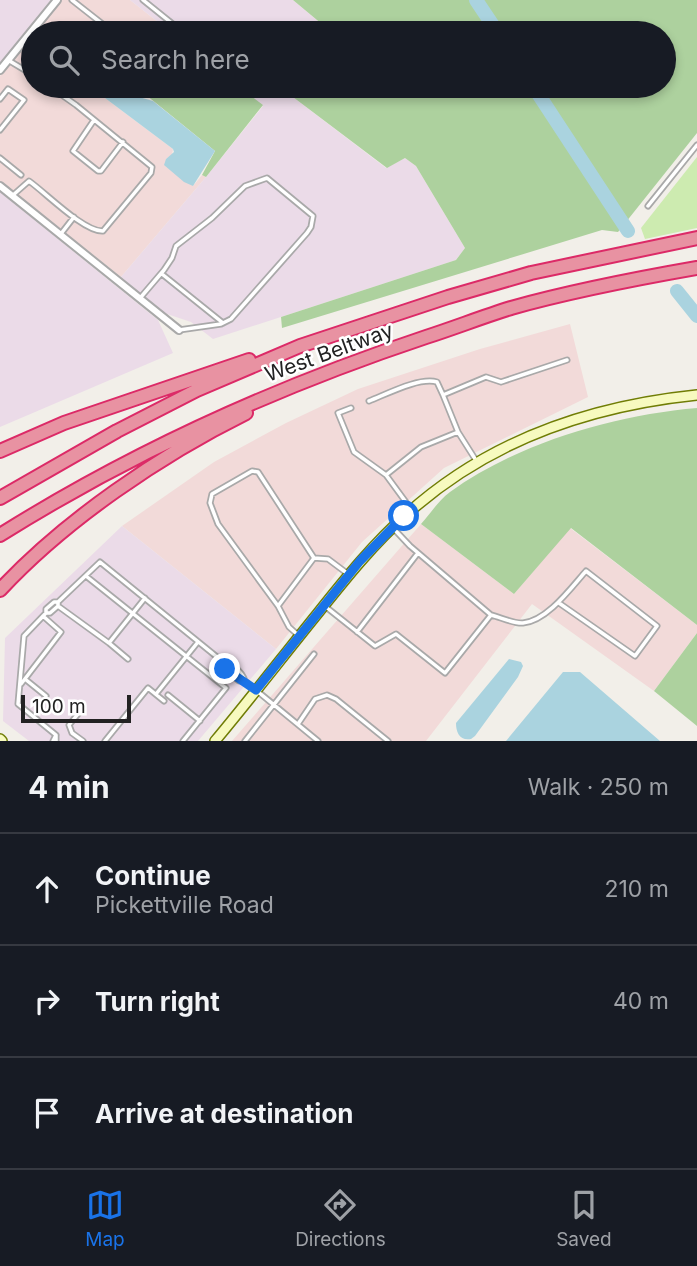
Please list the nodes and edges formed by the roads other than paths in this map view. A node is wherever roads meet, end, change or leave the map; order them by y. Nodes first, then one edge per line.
1 (57, 0) edge
2 (72, 0) edge
3 (143, 0) edge
4 (40, 21) edge
5 (99, 21) edge
6 (169, 21) edge
7 (21, 44) edge
8 (8, 60) junction
9 (21, 68) edge
10 (0, 70) edge
11 (21, 98) edge
12 (21, 98) edge
13 (66, 98) edge
14 (0, 99) edge
15 (95, 119) junction
16 (0, 130) edge
17 (123, 142) junction
18 (697, 145) edge
19 (0, 158) edge
20 (22, 176) dead end
21 (0, 186) edge
22 (12, 196) junction
23 (648, 206) dead end
24 (74, 216) junction
25 (60, 234) junction
26 (697, 238) edge
27 (697, 268) edge
28 (161, 274) junction
29 (139, 298) junction
30 (223, 323) junction
31 (179, 330) joint
32 (299, 346) junction
33 (567, 360) dead end
34 (352, 362) junction
35 (443, 395) junction
36 (697, 395) edge
37 (369, 401) dead end
38 (351, 408) dead end
39 (458, 432) junction
40 (0, 451) edge
41 (477, 462) junction
42 (386, 475) junction
43 (0, 498) edge
44 (411, 510) junction
45 (393, 528) junction
46 (0, 536) edge
47 (418, 553) junction
48 (314, 558) junction
49 (349, 575) junction
50 (86, 576) junction
51 (0, 590) edge
52 (145, 598) junction
53 (559, 603) junction
54 (58, 604) junction
55 (278, 606) junction
56 (324, 606) junction
57 (132, 614) junction
58 (44, 615) junction
59 (491, 615) junction
60 (357, 632) junction
61 (299, 637) junction
62 (198, 642) junction
63 (109, 643) junction
64 (314, 654) dead end
65 (186, 657) junction
66 (128, 659) dead end
67 (25, 679) junction
68 (19, 685) junction
69 (256, 690) junction
70 (156, 694) junction
71 (168, 695) dead end
72 (46, 696) dead end
73 (164, 701) dead end
74 (274, 705) junction
75 (78, 714) dead end
76 (200, 720) junction
77 (298, 724) junction
78 (55, 741) edge
79 (83, 741) edge
80 (105, 741) edge
81 (183, 741) edge
82 (215, 741) edge
83 (245, 741) edge
84 (318, 741) edge
85 (388, 741) edge

1 - 4 street
2 - 5 lane
3 - 6 lane
7 - 8 street
8 - 9 lane
8 - 10 street
11 - 16 lane
12 - 14 lane
13 - 15 lane
15 - 17 lane
15 - 17 lane
17 - 24 lane
18 - 23 lane
19 - 20 lane
21 - 22 street
22 - 24 lane
22 - 25 street
24 - 25 lane
25 - 29 street
26 - 32 highway, West Beltway
27 - 34 highway, West Beltway
28 - 29 lane
28 - 30 lane
28 - 30 lane
29 - 31 street
30 - 31 lane
32 - 40 highway
32 - 43 highway, West Beltway
33 - 35 lane
34 - 46 highway, West Beltway
34 - 51 highway
35 - 37 lane
35 - 39 lane
36 - 41 street
38 - 42 lane
39 - 41 lane
39 - 42 lane
41 - 44 street
42 - 44 lane
44 - 45 street
45 - 47 lane
45 - 49 street
47 - 59 lane
47 - 60 lane
48 - 49 lane
48 - 55 lane
48 - 55 lane
49 - 56 street
50 - 52 lane
50 - 54 lane
50 - 57 lane
52 - 57 lane
52 - 62 lane
53 - 53 lane
53 - 59 lane
54 - 58 lane
54 - 63 lane
55 - 61 lane
56 - 60 lane
56 - 61 street
57 - 63 lane
57 - 65 lane
58 - 67 lane
58 - 68 lane
59 - 60 lane
61 - 69 street
62 - 65 lane
62 - 69 lane
63 - 66 lane
64 - 74 lane
65 - 70 lane
65 - 76 lane
67 - 68 lane
67 - 72 lane
68 - 78 lane
69 - 74 lane
69 - 82 street
70 - 73 lane
70 - 80 lane
71 - 76 lane
74 - 77 lane
74 - 83 lane
75 - 79 lane
76 - 81 lane
77 - 84 lane
77 - 85 lane

